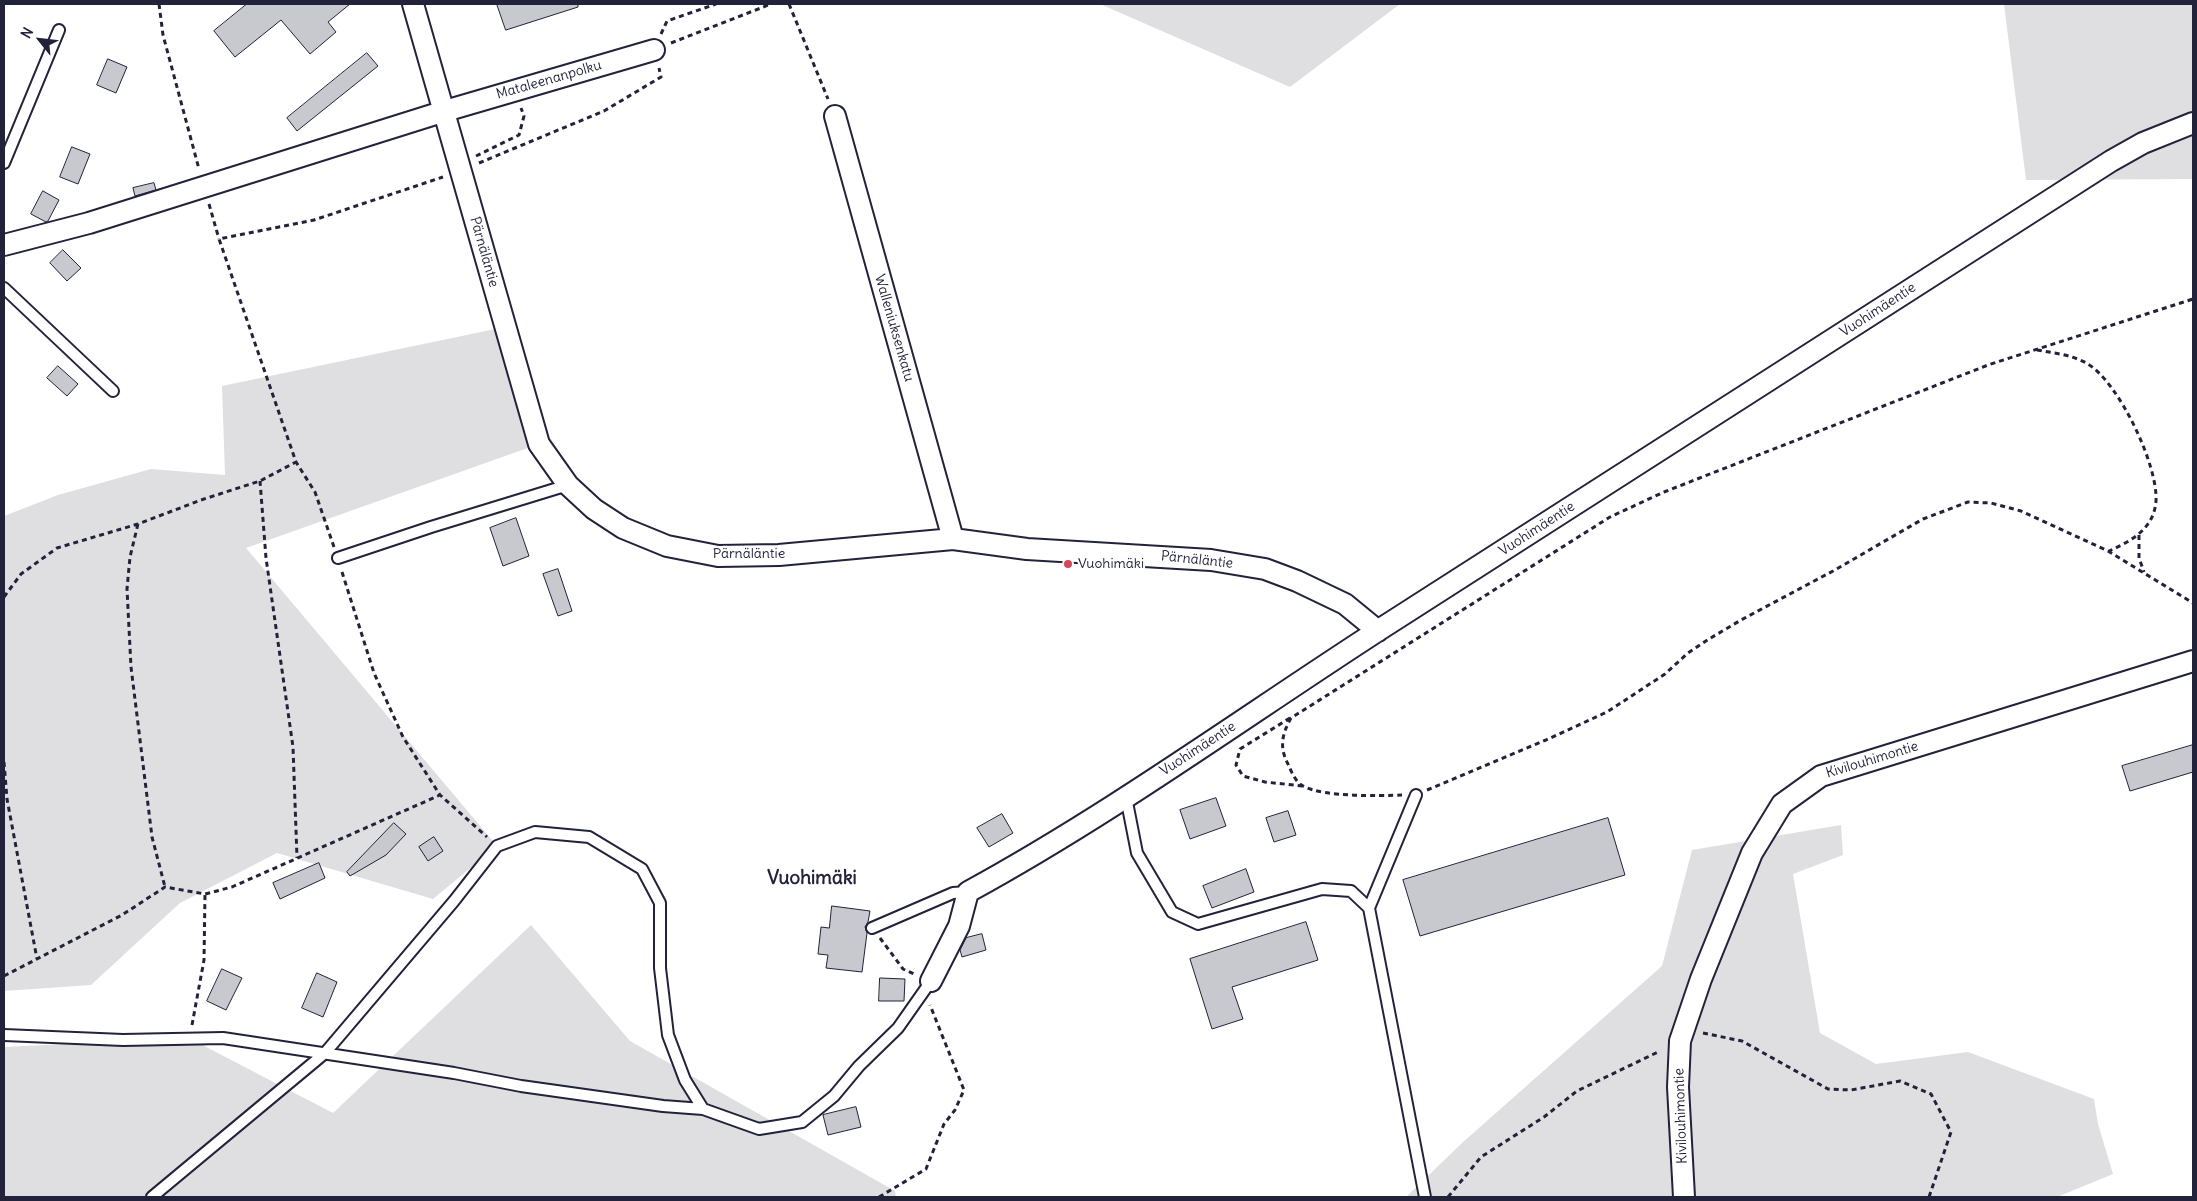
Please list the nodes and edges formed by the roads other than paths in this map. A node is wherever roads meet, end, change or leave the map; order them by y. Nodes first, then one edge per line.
1 (413, 4) edge
2 (58, 30) dead end
3 (654, 50) road end
4 (445, 111) junction
5 (835, 116) road end
6 (2193, 123) edge
7 (4, 163) edge
8 (4, 245) edge
9 (4, 288) edge
10 (113, 391) dead end
11 (568, 485) junction
12 (954, 539) junction
13 (338, 558) road end
14 (1378, 631) junction
15 (2193, 661) edge
16 (1416, 794) road end
17 (1126, 797) junction
18 (968, 892) junction
19 (1369, 908) junction
20 (872, 928) road end
21 (928, 986) joint
22 (4, 1035) edge
23 (325, 1053) junction
24 (703, 1109) junction
25 (152, 1197) edge
26 (1426, 1197) edge
27 (1684, 1197) edge

1 - 4 street, Pärnäläntie
2 - 7 lane
3 - 4 street, Mataleenanpolku
4 - 8 street, Mataleenanpolku
4 - 11 street, Pärnäläntie
5 - 12 street, Walleniuksenkatu
6 - 14 street, Vuohimäentie
9 - 10 lane
11 - 12 street, Pärnäläntie
11 - 13 lane
12 - 14 street, Pärnäläntie
14 - 17 street, Vuohimäentie
15 - 27 street, Kivilouhimontie
16 - 19 lane
17 - 18 street, Vuohimäentie
17 - 19 lane
18 - 20 lane
18 - 21 street
19 - 26 lane
21 - 24 lane
22 - 23 lane
23 - 24 lane
23 - 24 lane
23 - 25 lane

